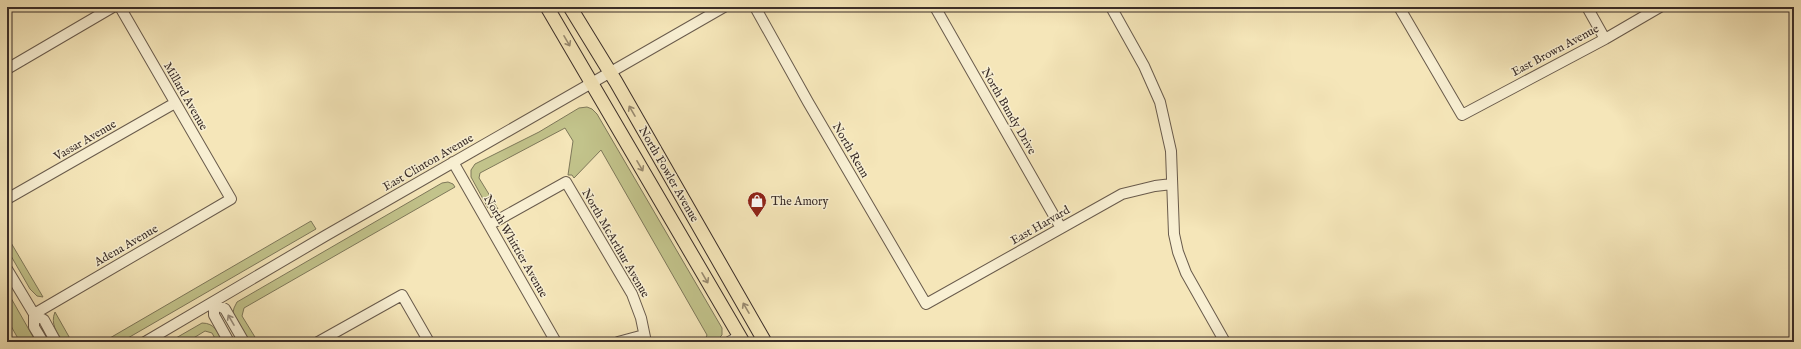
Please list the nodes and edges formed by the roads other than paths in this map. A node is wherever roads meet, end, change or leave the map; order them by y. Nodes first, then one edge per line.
1 (113, 7) edge
2 (120, 7) edge
3 (547, 7) edge
4 (570, 7) edge
5 (724, 7) edge
6 (755, 7) edge
7 (935, 7) edge
8 (1111, 7) edge
9 (1399, 7) edge
10 (1587, 7) edge
11 (1660, 7) edge
12 (1605, 39) junction
13 (7, 69) edge
14 (609, 74) junction
15 (591, 84) junction
16 (175, 103) junction
17 (453, 162) junction
18 (1172, 184) junction
19 (231, 198) joint
20 (7, 199) edge
21 (489, 225) junction
22 (1061, 228) junction
23 (7, 269) edge
24 (214, 302) junction
25 (926, 304) joint
26 (34, 314) junction
27 (645, 338) edge
28 (737, 340) edge
29 (43, 342) edge
30 (56, 342) edge
31 (145, 342) edge
32 (229, 342) edge
33 (244, 342) edge
34 (318, 342) edge
35 (429, 342) edge
36 (556, 342) edge
37 (618, 342) edge
38 (753, 342) edge
39 (766, 342) edge
40 (1225, 342) edge

1 - 13 street
2 - 16 street, Millard Avenue
3 -> 15 main road, North Fowler Avenue
4 - 14 main road, North Fowler Avenue
5 - 14 street, East Clinton Avenue
6 - 25 street, North Renn
7 - 22 street, North Bundy Drive
8 - 18 street
9 - 12 street, East Brown Avenue
10 - 12 street
11 - 12 street, East Brown Avenue
14 - 15 street, East Clinton Avenue
39 -> 14 main road, North Fowler Avenue
15 - 17 street, East Clinton Avenue
15 -> 28 main road, North Fowler Avenue
16 - 19 street, Millard Avenue
16 - 20 street, Vassar Avenue
17 - 21 street, North Whittier Avenue
17 - 24 street, East Clinton Avenue
18 - 22 street, East Harvard
18 - 40 street
19 - 26 street, Adena Avenue
21 - 27 street, North McArthur Avenue
21 - 36 street, North Whittier Avenue
22 - 25 street, East Harvard
23 - 26 street
24 - 31 street, East Clinton Avenue
24 - 32 street
33 -> 24 street
26 - 29 street
26 - 30 street
27 - 37 street
28 - 38 main road
34 - 35 street

